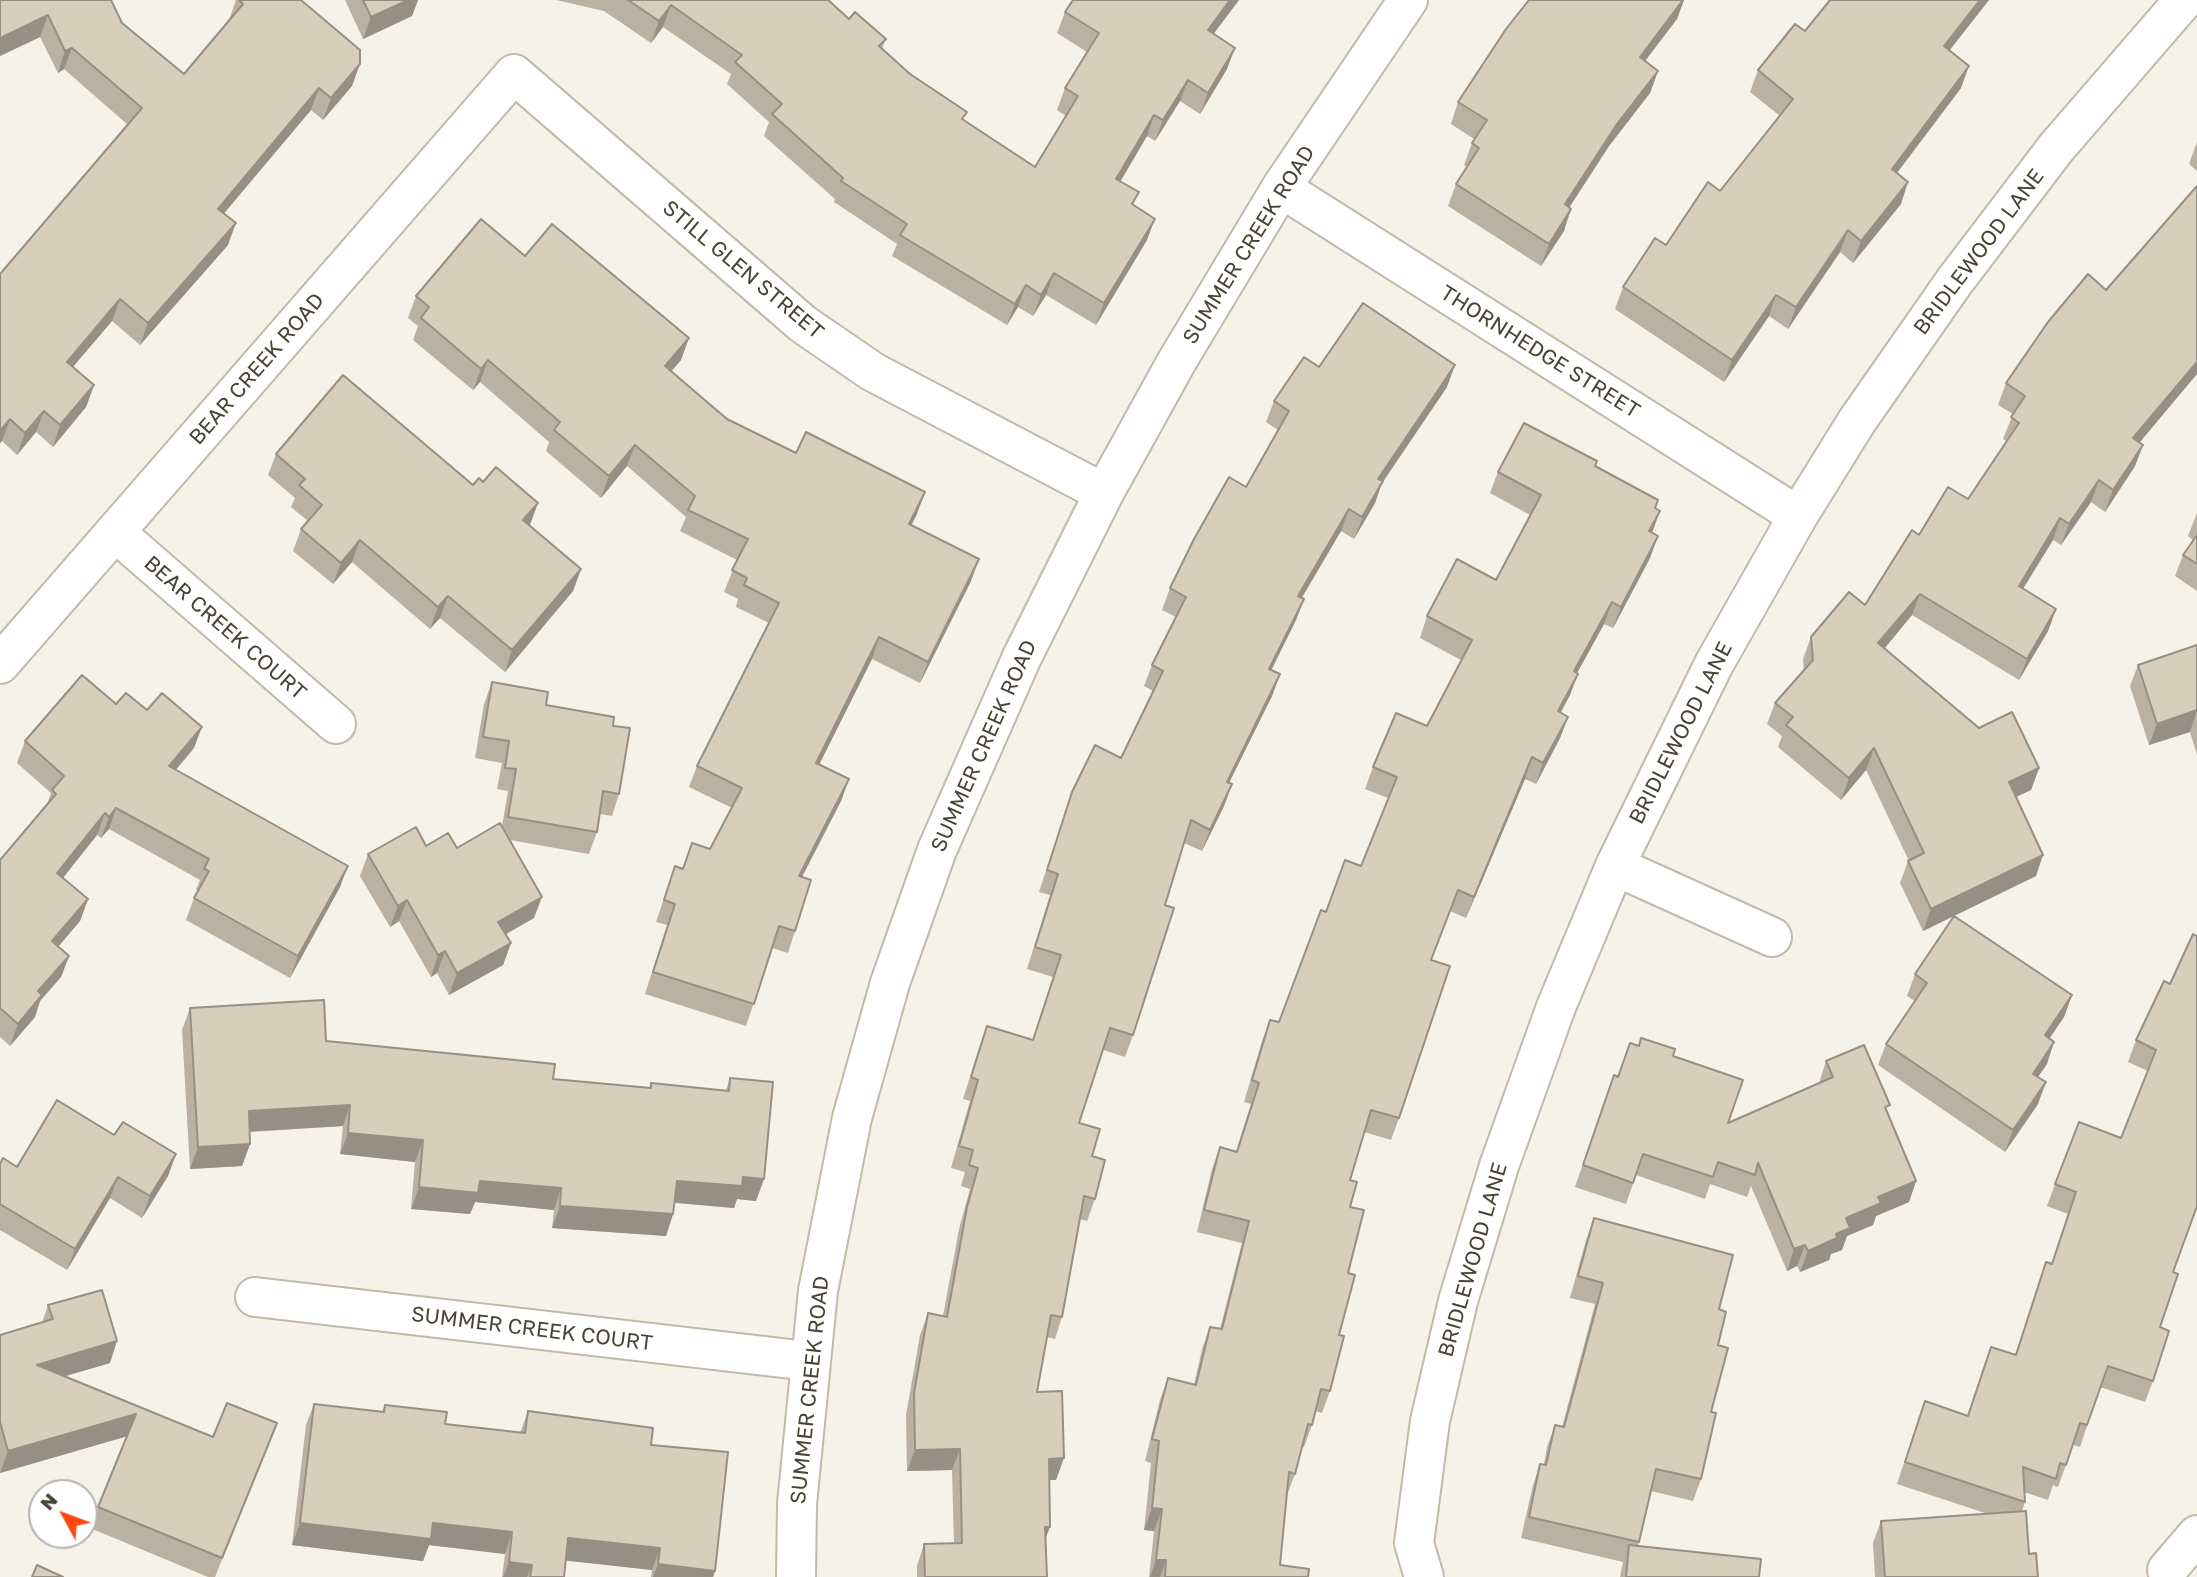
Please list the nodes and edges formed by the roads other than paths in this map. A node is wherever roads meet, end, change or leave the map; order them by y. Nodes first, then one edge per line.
1 (1408, 0) edge
2 (2184, 0) edge
3 (514, 74) joint
4 (1281, 188) junction
5 (1104, 493) junction
6 (1798, 516) junction
7 (115, 532) junction
8 (0, 664) edge
9 (336, 724) dead end
10 (1615, 866) junction
11 (1772, 937) dead end
12 (255, 1297) dead end
13 (808, 1362) junction
14 (2197, 1535) edge
15 (2167, 1570) dead end
16 (796, 1577) edge
17 (1424, 1577) edge

1 - 4 street, SUMMER CREEK ROAD
2 - 6 street, BRIDLEWOOD LANE
3 - 5 street, STILL GLEN STREET
3 - 7 street, BEAR CREEK ROAD
4 - 5 street, SUMMER CREEK ROAD
4 - 6 street, THORNHEDGE STREET
5 - 13 street, SUMMER CREEK ROAD
6 - 10 street, BRIDLEWOOD LANE
7 - 8 street, BEAR CREEK ROAD
7 - 9 street, BEAR CREEK COURT
10 - 11 street
10 - 17 street, BRIDLEWOOD LANE
12 - 13 street, SUMMER CREEK COURT
13 - 16 street, SUMMER CREEK ROAD
14 - 15 street

